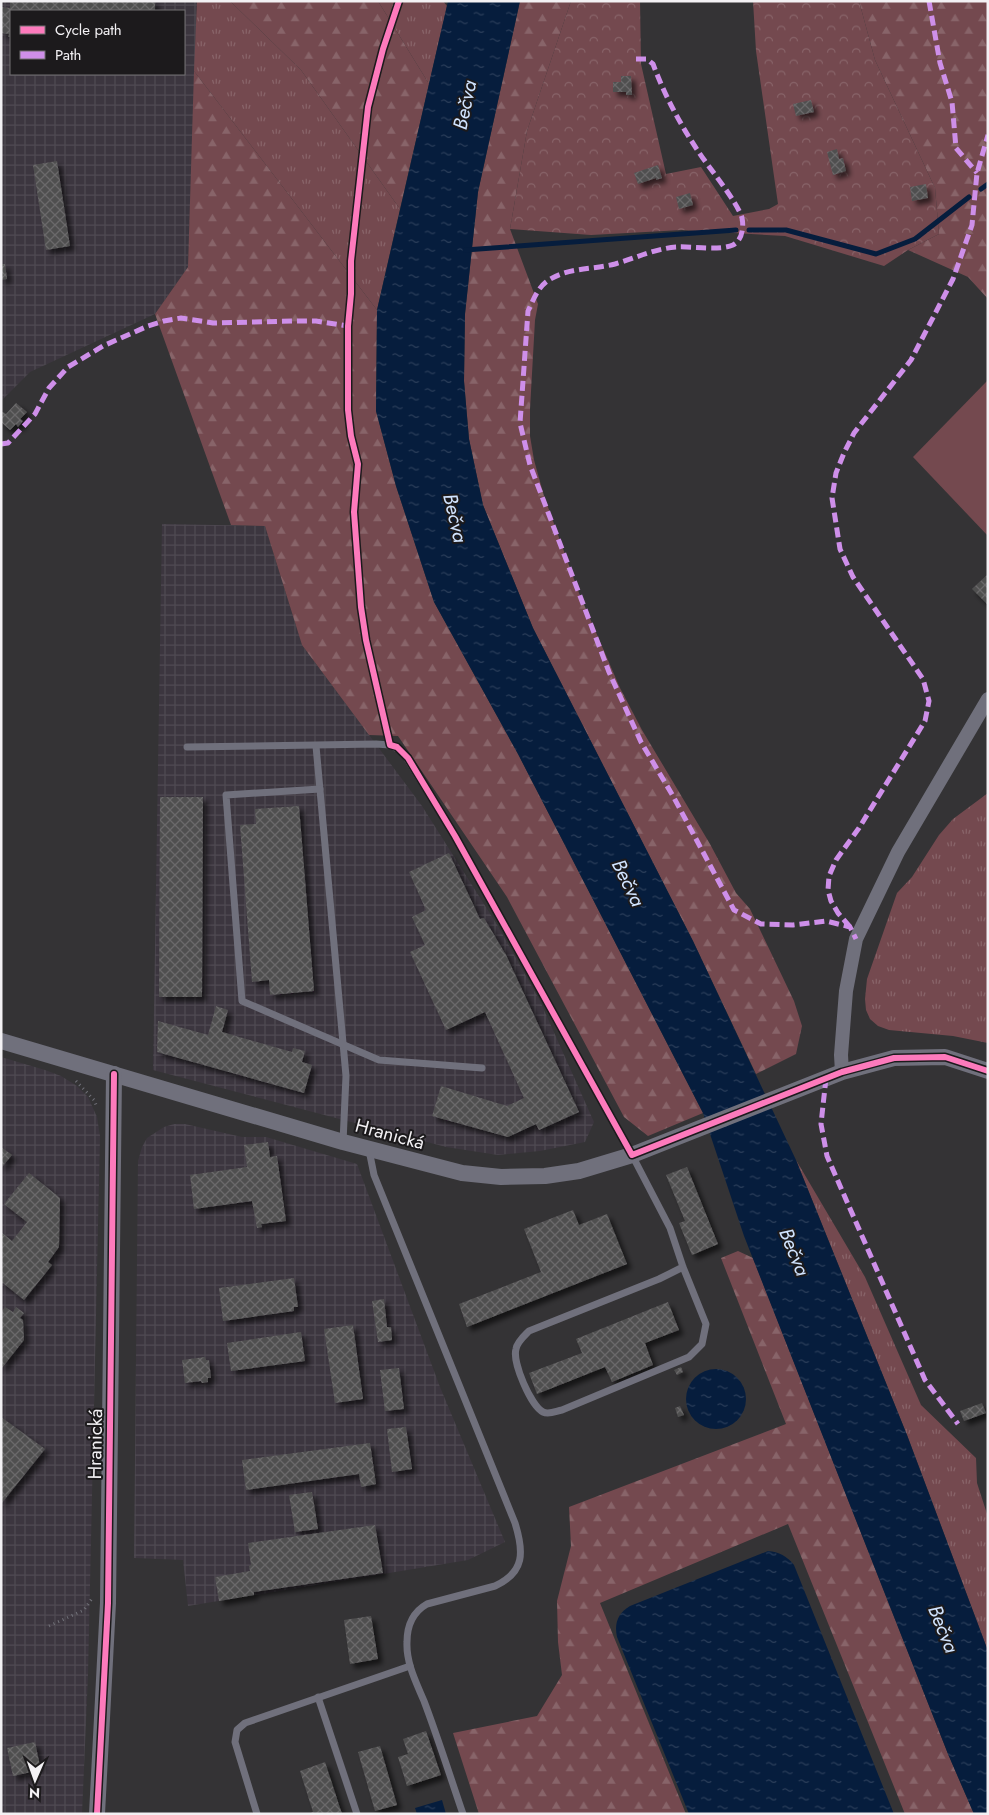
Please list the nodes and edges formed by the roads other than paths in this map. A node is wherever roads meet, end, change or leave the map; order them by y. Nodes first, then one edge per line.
1 (988, 699) edge
2 (316, 746) junction
3 (187, 747) dead end
4 (320, 789) junction
5 (1, 1042) edge
6 (343, 1046) junction
7 (482, 1068) dead end
8 (988, 1071) edge
9 (842, 1072) junction
10 (114, 1074) junction
11 (343, 1142) junction
12 (372, 1150) junction
13 (632, 1155) junction
14 (683, 1267) junction
15 (410, 1666) junction
16 (318, 1697) junction
17 (97, 1814) edge
18 (257, 1814) edge
19 (356, 1814) edge
20 (463, 1814) edge

1 - 9 street
2 - 3 lane
2 - 4 lane
2 - 13 lane
4 - 6 lane
4 - 6 lane
5 - 10 street, Hranická
6 - 7 lane
6 - 11 lane
8 - 9 street, Hranická
9 - 13 street, Hranická
10 - 11 street, Hranická
10 - 17 street, Hranická
11 - 12 street, Hranická
12 - 13 street, Hranická
12 - 15 lane
13 - 14 lane
14 - 14 lane
15 - 16 lane
15 - 20 lane
16 - 18 lane
16 - 19 lane

